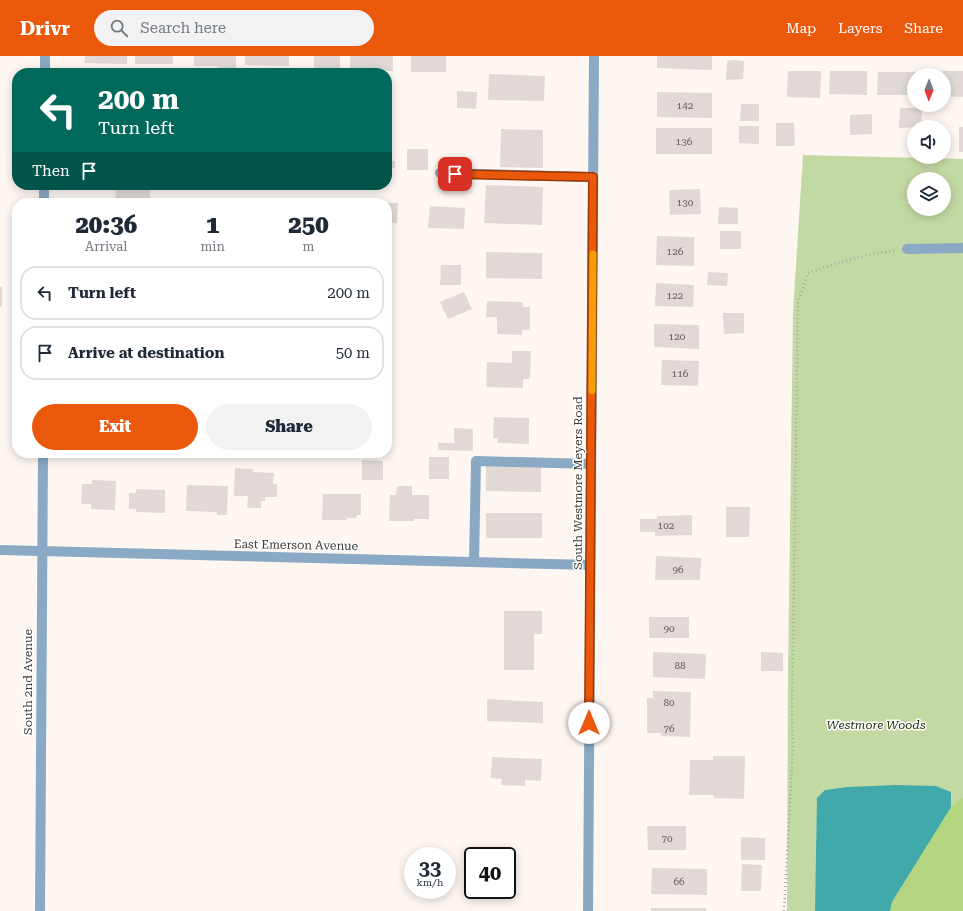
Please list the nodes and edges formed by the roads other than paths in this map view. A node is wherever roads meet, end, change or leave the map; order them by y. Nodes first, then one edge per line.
1 (45, 56) edge
2 (594, 56) edge
3 (45, 68) edge
4 (440, 174) dead end
5 (593, 177) junction
6 (963, 248) edge
7 (908, 249) road end
8 (42, 458) edge
9 (591, 464) junction
10 (0, 550) edge
11 (42, 551) junction
12 (474, 562) junction
13 (590, 565) junction
14 (40, 911) edge
15 (588, 911) edge

1 - 3 street
2 - 5 street, South Westmore Meyers Road
4 - 5 street
5 - 9 street, South Westmore Meyers Road
6 - 7 street
8 - 11 street, South 2nd Avenue
9 - 12 street
9 - 13 street, South Westmore Meyers Road
10 - 11 street, East Emerson Avenue
11 - 12 street, East Emerson Avenue
11 - 14 street, South 2nd Avenue
12 - 13 street, East Emerson Avenue
13 - 15 street, South Westmore Meyers Road

